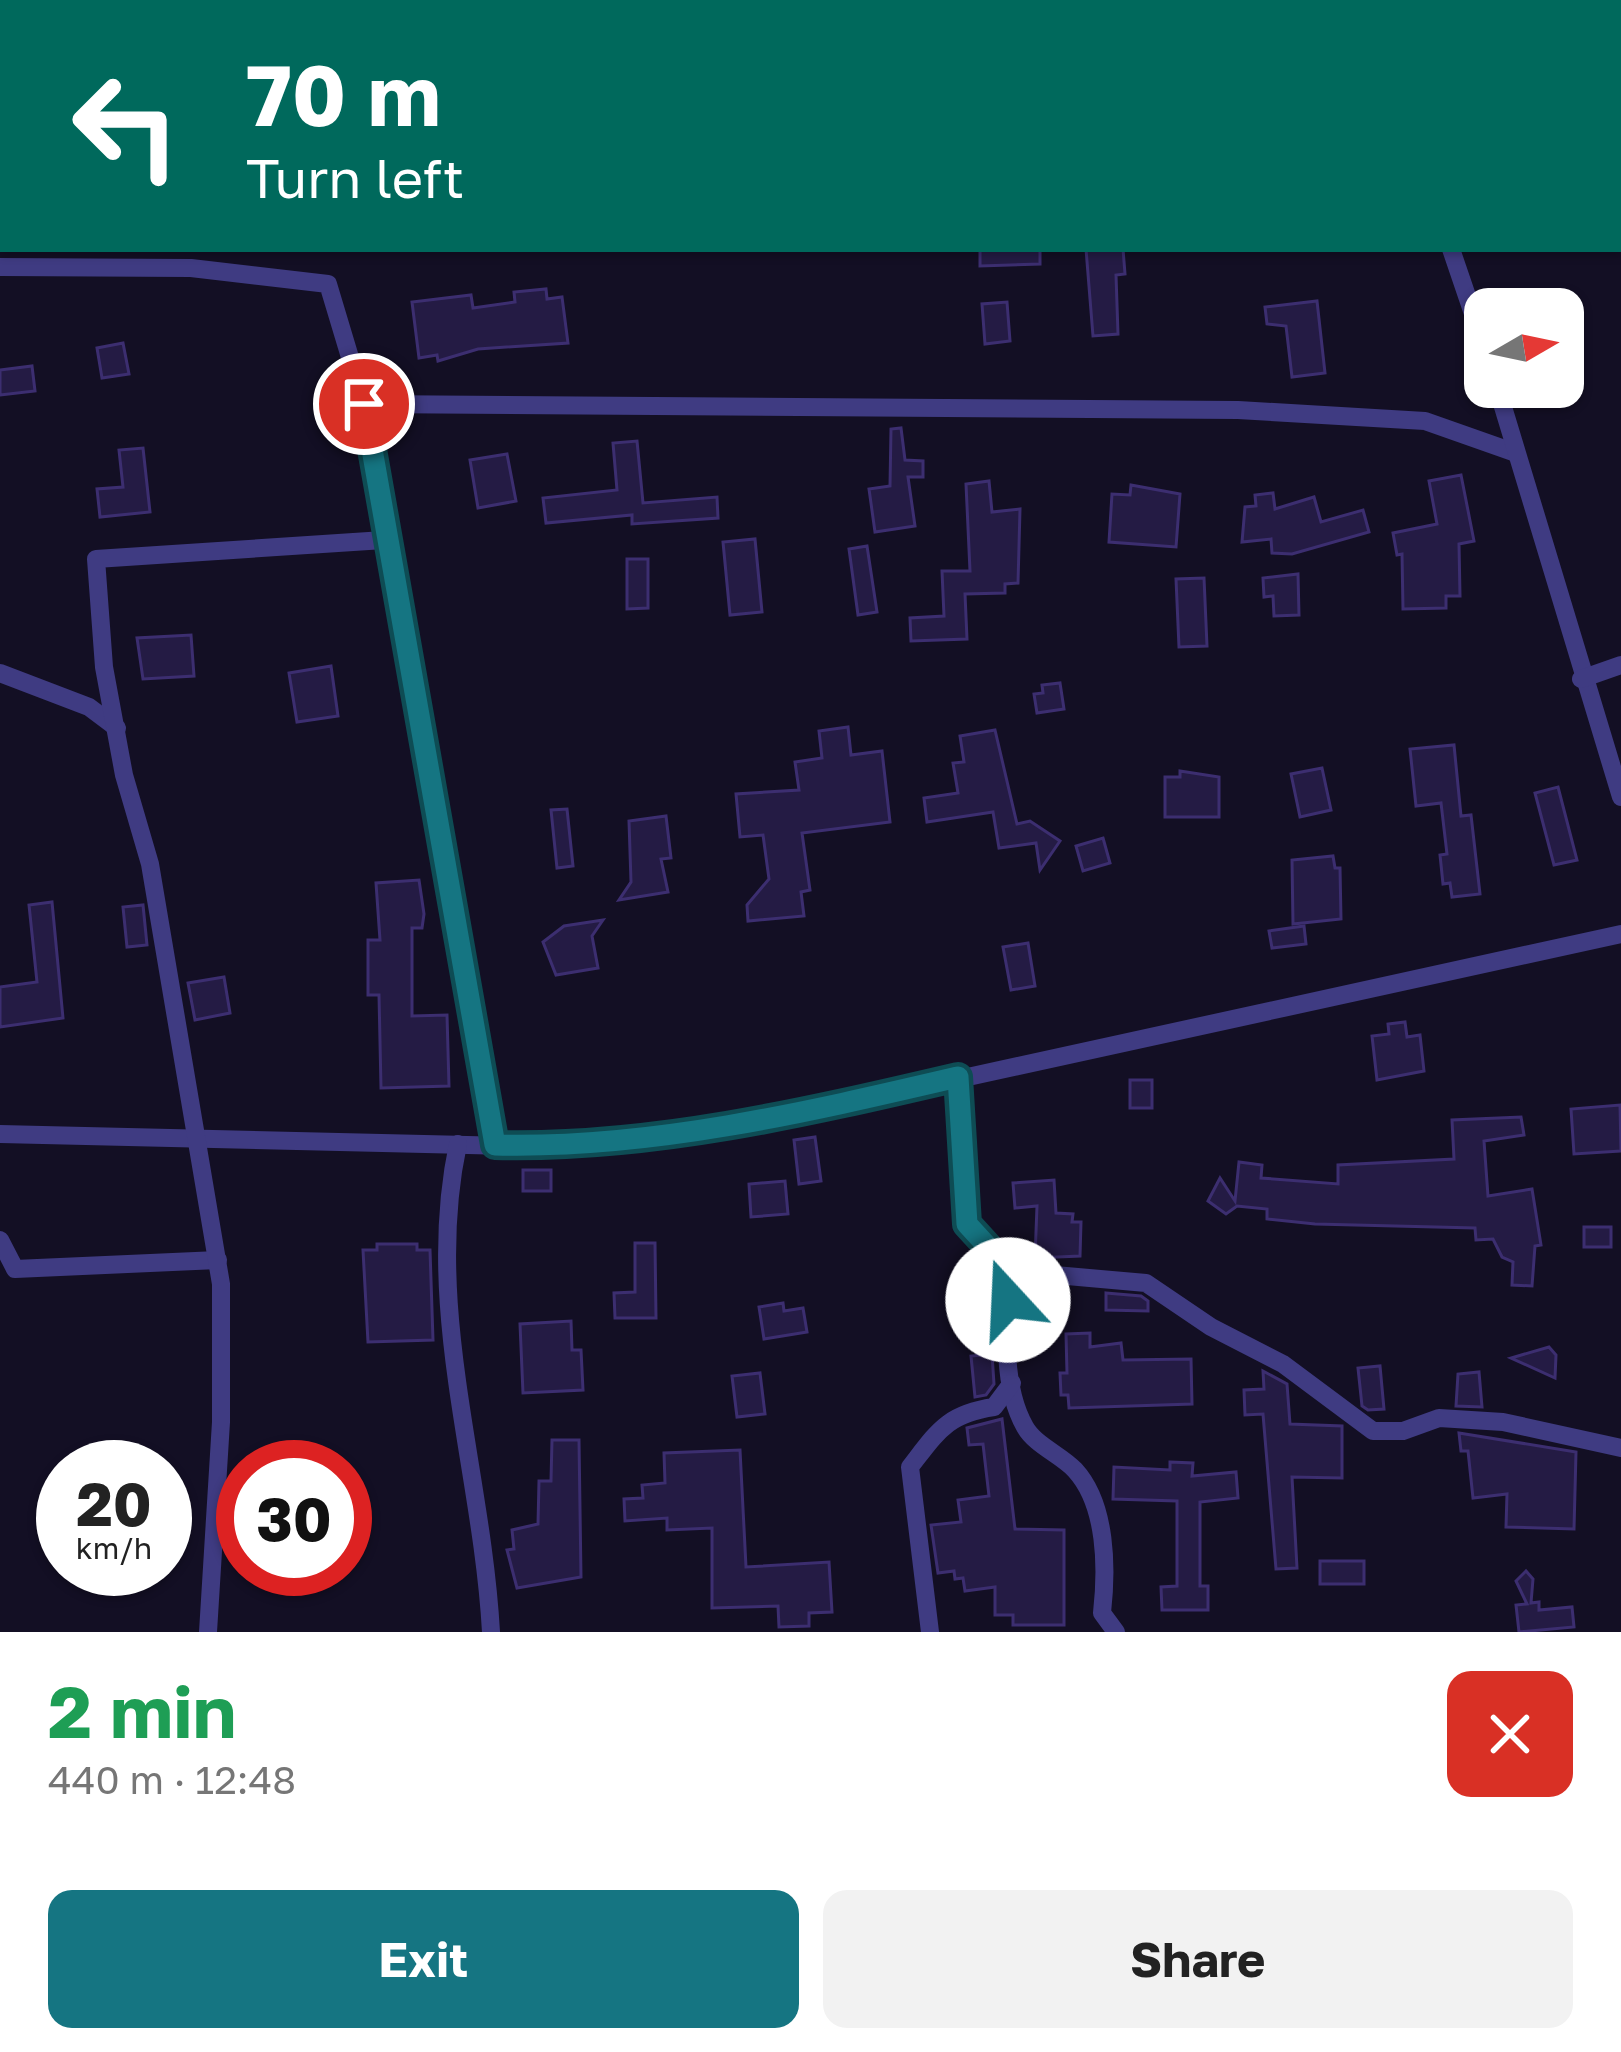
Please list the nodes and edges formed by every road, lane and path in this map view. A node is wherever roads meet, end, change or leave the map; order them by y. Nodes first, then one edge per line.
1 (1452, 252) edge
2 (0, 267) edge
3 (1464, 288) edge
4 (364, 404) junction
5 (1502, 408) edge
6 (1513, 452) junction
7 (384, 540) junction
8 (1621, 665) edge
9 (0, 673) edge
10 (1581, 679) junction
11 (117, 728) junction
12 (1621, 797) edge
13 (1621, 934) edge
14 (958, 1077) junction
15 (0, 1134) edge
16 (199, 1138) junction
17 (458, 1144) junction
18 (495, 1145) junction
19 (0, 1240) edge
20 (218, 1260) junction
21 (1010, 1271) junction
22 (1012, 1383) junction
23 (1621, 1448) edge
24 (208, 1632) edge
25 (490, 1632) edge
26 (930, 1632) edge
27 (1116, 1632) edge

1 - 3 street
2 - 4 street
4 - 6 street
4 - 7 street
5 - 6 street
6 - 10 street
7 - 11 street
7 - 18 street
8 - 10 street
9 - 11 street
10 - 12 street
11 - 16 street
13 - 14 street
14 - 18 street
14 - 21 street
15 - 16 street
16 - 17 street
16 - 20 street
17 - 18 street
17 - 25 street
19 - 20 street
20 - 24 street
21 - 22 street
21 - 23 street
22 - 26 street
22 - 27 street

